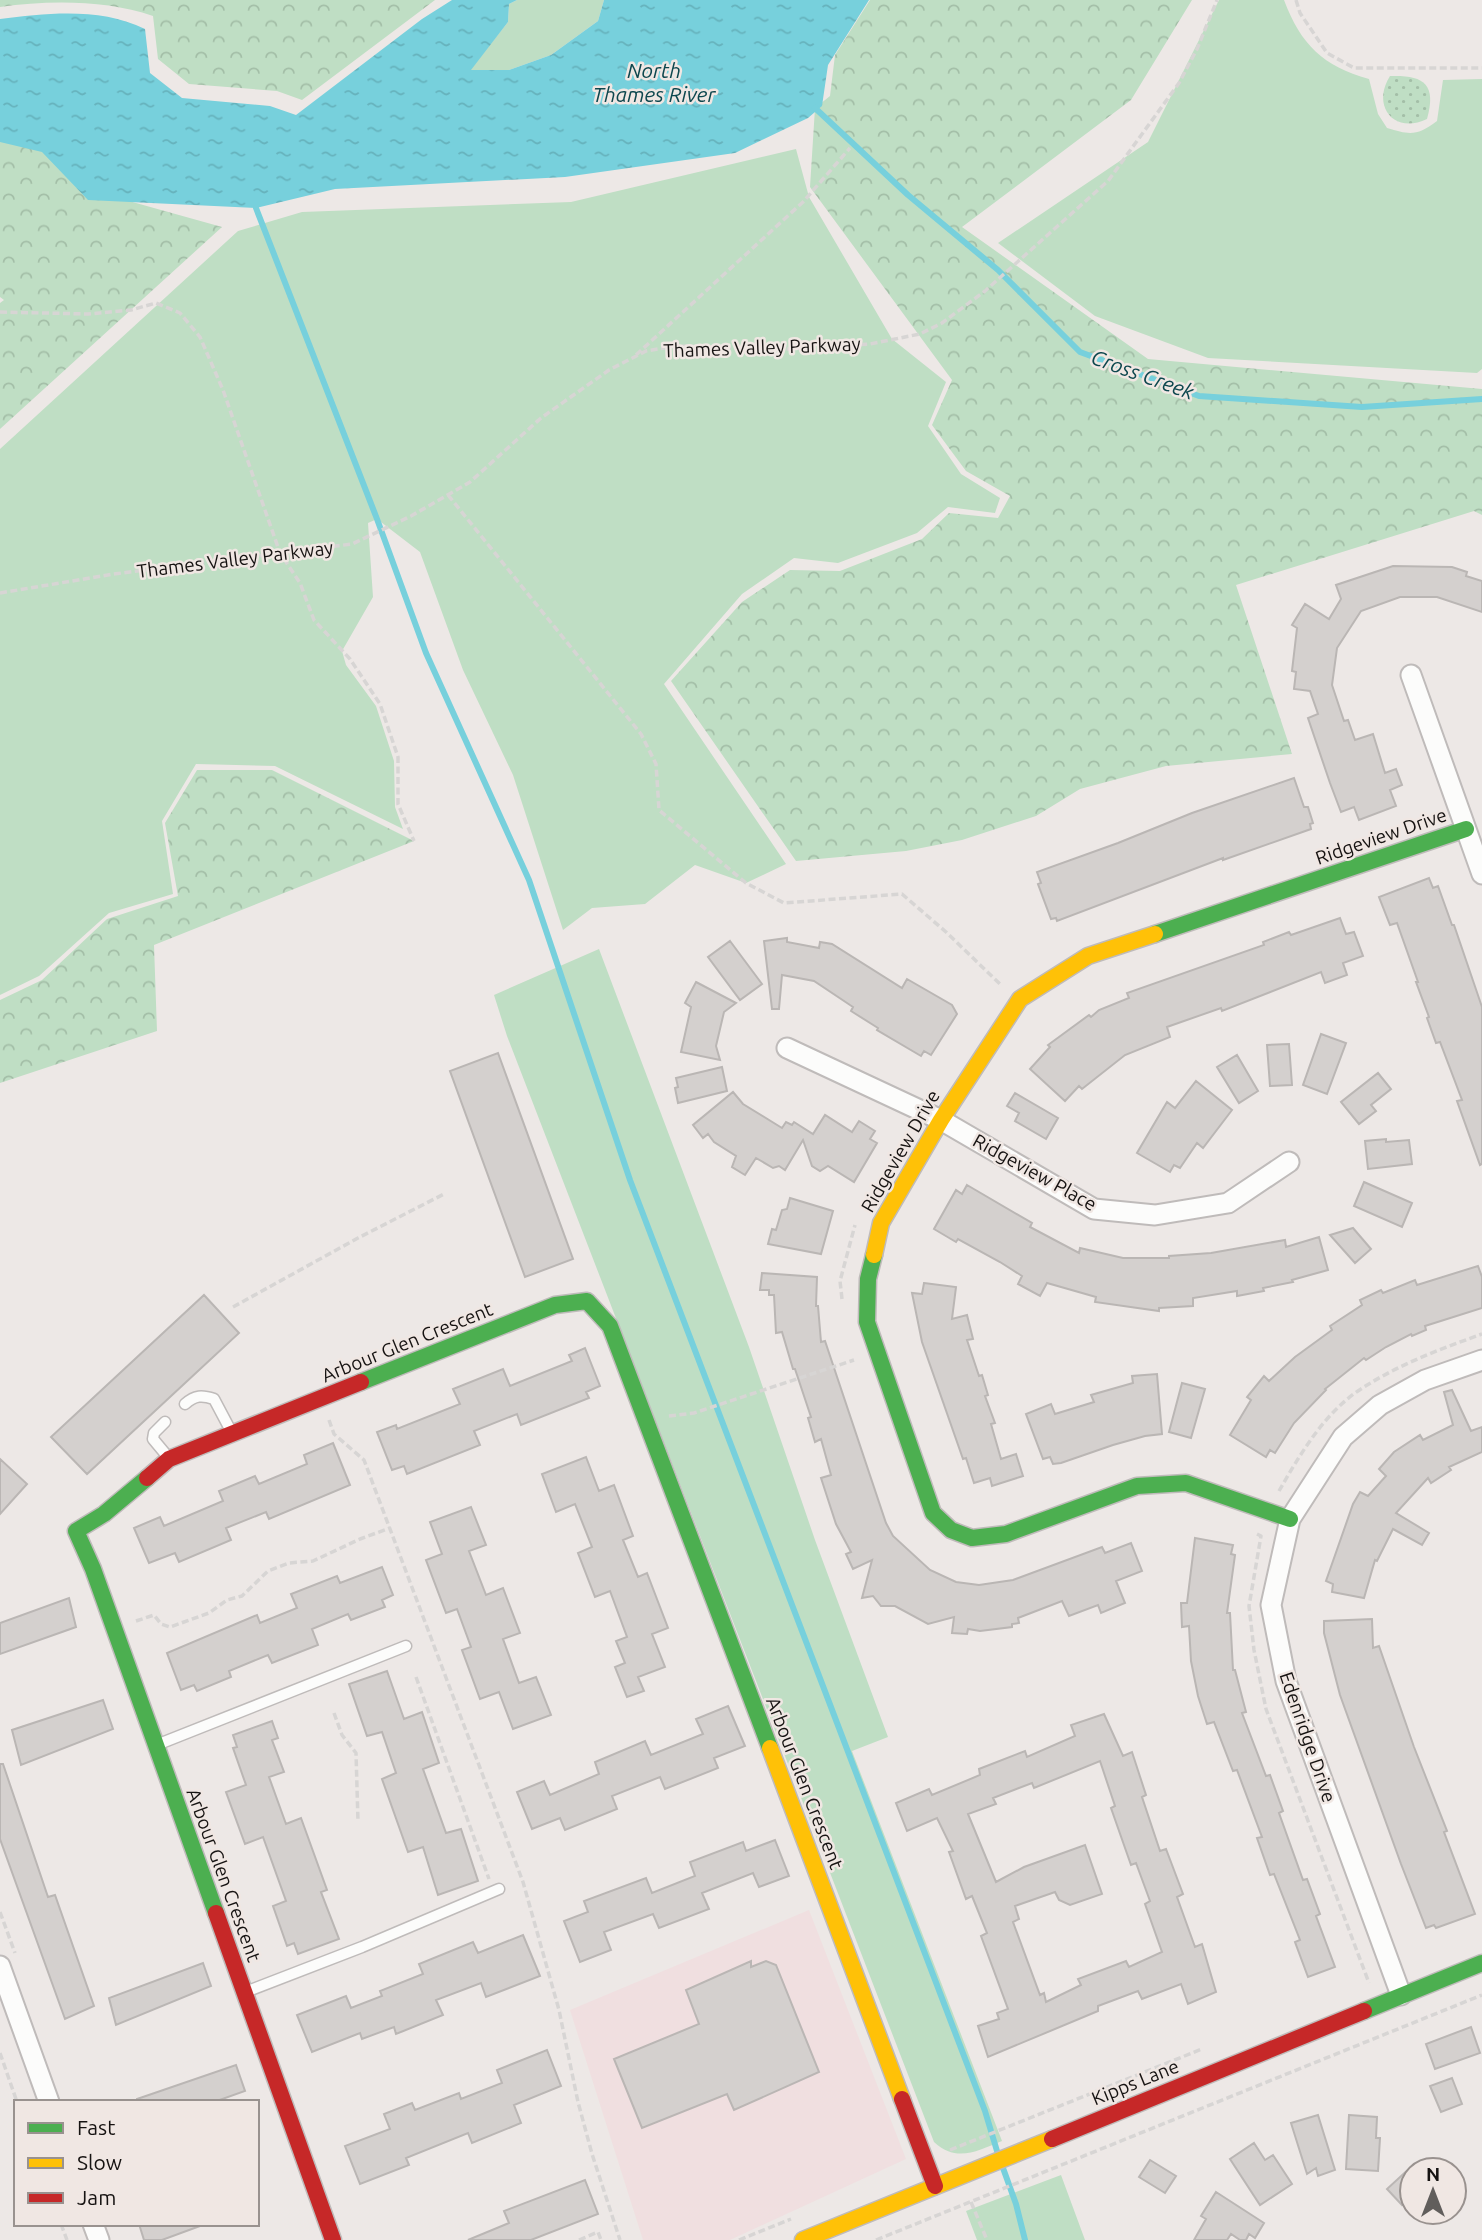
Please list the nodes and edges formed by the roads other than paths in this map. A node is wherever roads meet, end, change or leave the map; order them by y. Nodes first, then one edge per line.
1 (1411, 675) dead end
2 (1466, 830) junction
3 (1482, 874) edge
4 (788, 1048) dead end
5 (941, 1120) junction
6 (1289, 1162) dead end
7 (1482, 1360) edge
8 (185, 1404) dead end
9 (165, 1422) dead end
10 (232, 1434) junction
11 (169, 1459) junction
12 (1290, 1519) junction
13 (406, 1646) dead end
14 (156, 1745) junction
15 (499, 1889) dead end
16 (1482, 1963) edge
17 (0, 1966) edge
18 (4, 1986) edge
19 (244, 1992) junction
20 (1401, 1995) junction
21 (48, 2100) edge
22 (935, 2186) junction
23 (333, 2240) edge
24 (803, 2240) edge

1 - 2 street
2 - 3 street
2 - 5 street, Ridgeview Drive
4 - 5 street, Ridgeview Place
5 - 6 street, Ridgeview Place
5 - 12 street, Ridgeview Drive
7 - 12 street, Edenridge Drive
8 - 10 lane
9 - 11 lane
10 - 11 street, Arbour Glen Crescent
10 - 22 street, Arbour Glen Crescent
11 - 14 street, Arbour Glen Crescent
12 - 20 street, Edenridge Drive
13 - 14 lane
14 - 19 street, Arbour Glen Crescent
15 - 19 lane
16 - 20 street, Kipps Lane
17 - 18 street
18 - 21 street
19 - 23 street, Arbour Glen Crescent
20 - 22 street, Kipps Lane
22 - 24 street, Kipps Lane

